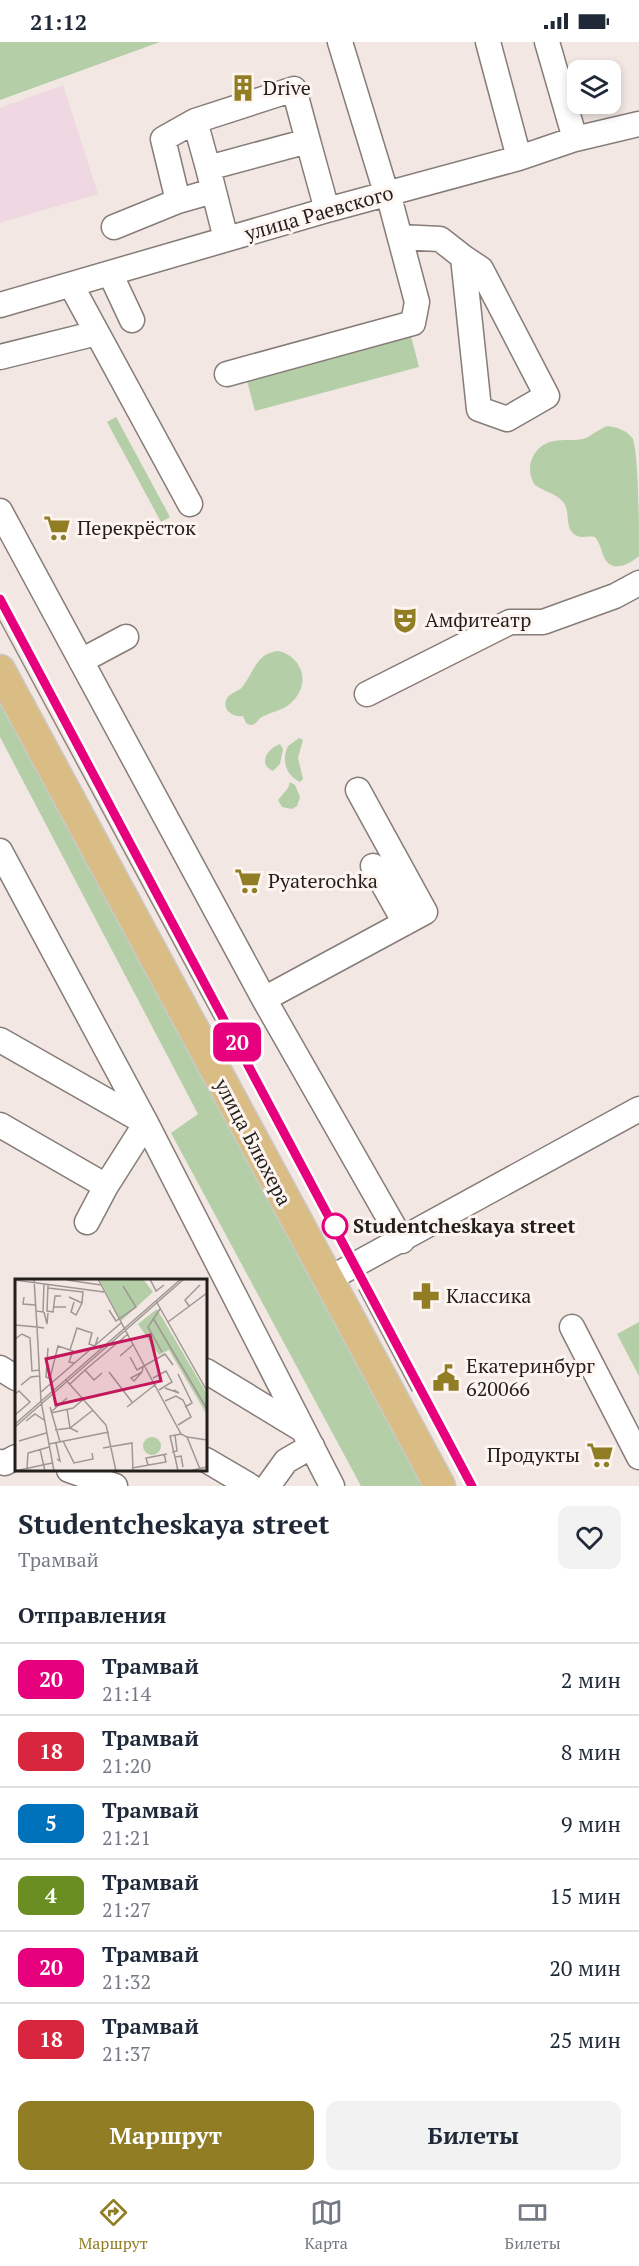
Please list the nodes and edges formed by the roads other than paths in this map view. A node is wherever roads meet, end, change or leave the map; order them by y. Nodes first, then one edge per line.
1 (340, 42) edge
2 (488, 42) edge
3 (547, 42) edge
4 (195, 121) junction
5 (639, 124) edge
6 (575, 139) junction
7 (308, 141) junction
8 (519, 158) junction
9 (208, 168) junction
10 (213, 191) junction
11 (388, 194) junction
12 (178, 201) junction
13 (327, 210) junction
14 (114, 227) dead end
15 (400, 237) junction
16 (226, 239) junction
17 (463, 257) junction
18 (110, 273) junction
19 (70, 285) junction
20 (0, 305) edge
21 (132, 320) dead end
22 (97, 333) junction
23 (0, 357) edge
24 (227, 374) dead end
25 (190, 504) dead end
26 (0, 511) edge
27 (639, 583) edge
28 (126, 637) dead end
29 (81, 661) junction
30 (0, 670) edge
31 (367, 694) dead end
32 (358, 790) dead end
33 (0, 851) edge
34 (373, 866) dead end
35 (405, 923) junction
36 (264, 999) junction
37 (0, 1040) edge
38 (639, 1108) edge
39 (146, 1123) junction
40 (0, 1125) edge
41 (106, 1186) junction
42 (87, 1222) dead end
43 (402, 1240) junction
44 (327, 1280) junction
45 (572, 1327) dead end
46 (0, 1368) edge
47 (207, 1372) edge
48 (15, 1377) edge
49 (307, 1438) junction
50 (639, 1457) edge
51 (15, 1458) edge
52 (207, 1461) edge
53 (0, 1462) edge
54 (72, 1471) edge
55 (115, 1486) edge
56 (250, 1486) edge
57 (268, 1486) edge
58 (332, 1486) edge
59 (440, 1486) edge

1 - 11 street
2 - 8 street
3 - 6 street
4 - 7 street
4 - 9 street
4 - 12 street
5 - 6 street, улица Раевского
6 - 8 street, улица Раевского
7 - 9 street
7 - 13 street
8 - 11 street, улица Раевского
9 - 10 street
10 - 12 street
10 - 16 street
11 - 13 street, улица Раевского
11 - 15 street
12 - 14 street
13 - 16 street, улица Раевского
15 - 17 street
15 - 24 street
16 - 18 street, улица Раевского
17 - 17 street
18 - 19 street, улица Раевского
18 - 21 street
19 - 20 street, улица Раевского
19 - 22 street
22 - 23 street
22 - 25 street
26 - 29 street
27 - 31 street
28 - 29 street
29 - 36 street
30 - 44 main road, улица Блюхера
32 - 35 street
33 - 39 street
34 - 35 street
35 - 36 street
36 - 43 street
37 - 39 street
38 - 43 street
39 - 41 street
39 - 49 street
40 - 41 street
41 - 42 street
43 - 44 street
44 - 59 main road, улица Блюхера
45 - 50 street
46 - 48 street
47 - 49 street
49 - 57 street
49 - 58 street
51 - 53 street
52 - 56 street
54 - 55 street

